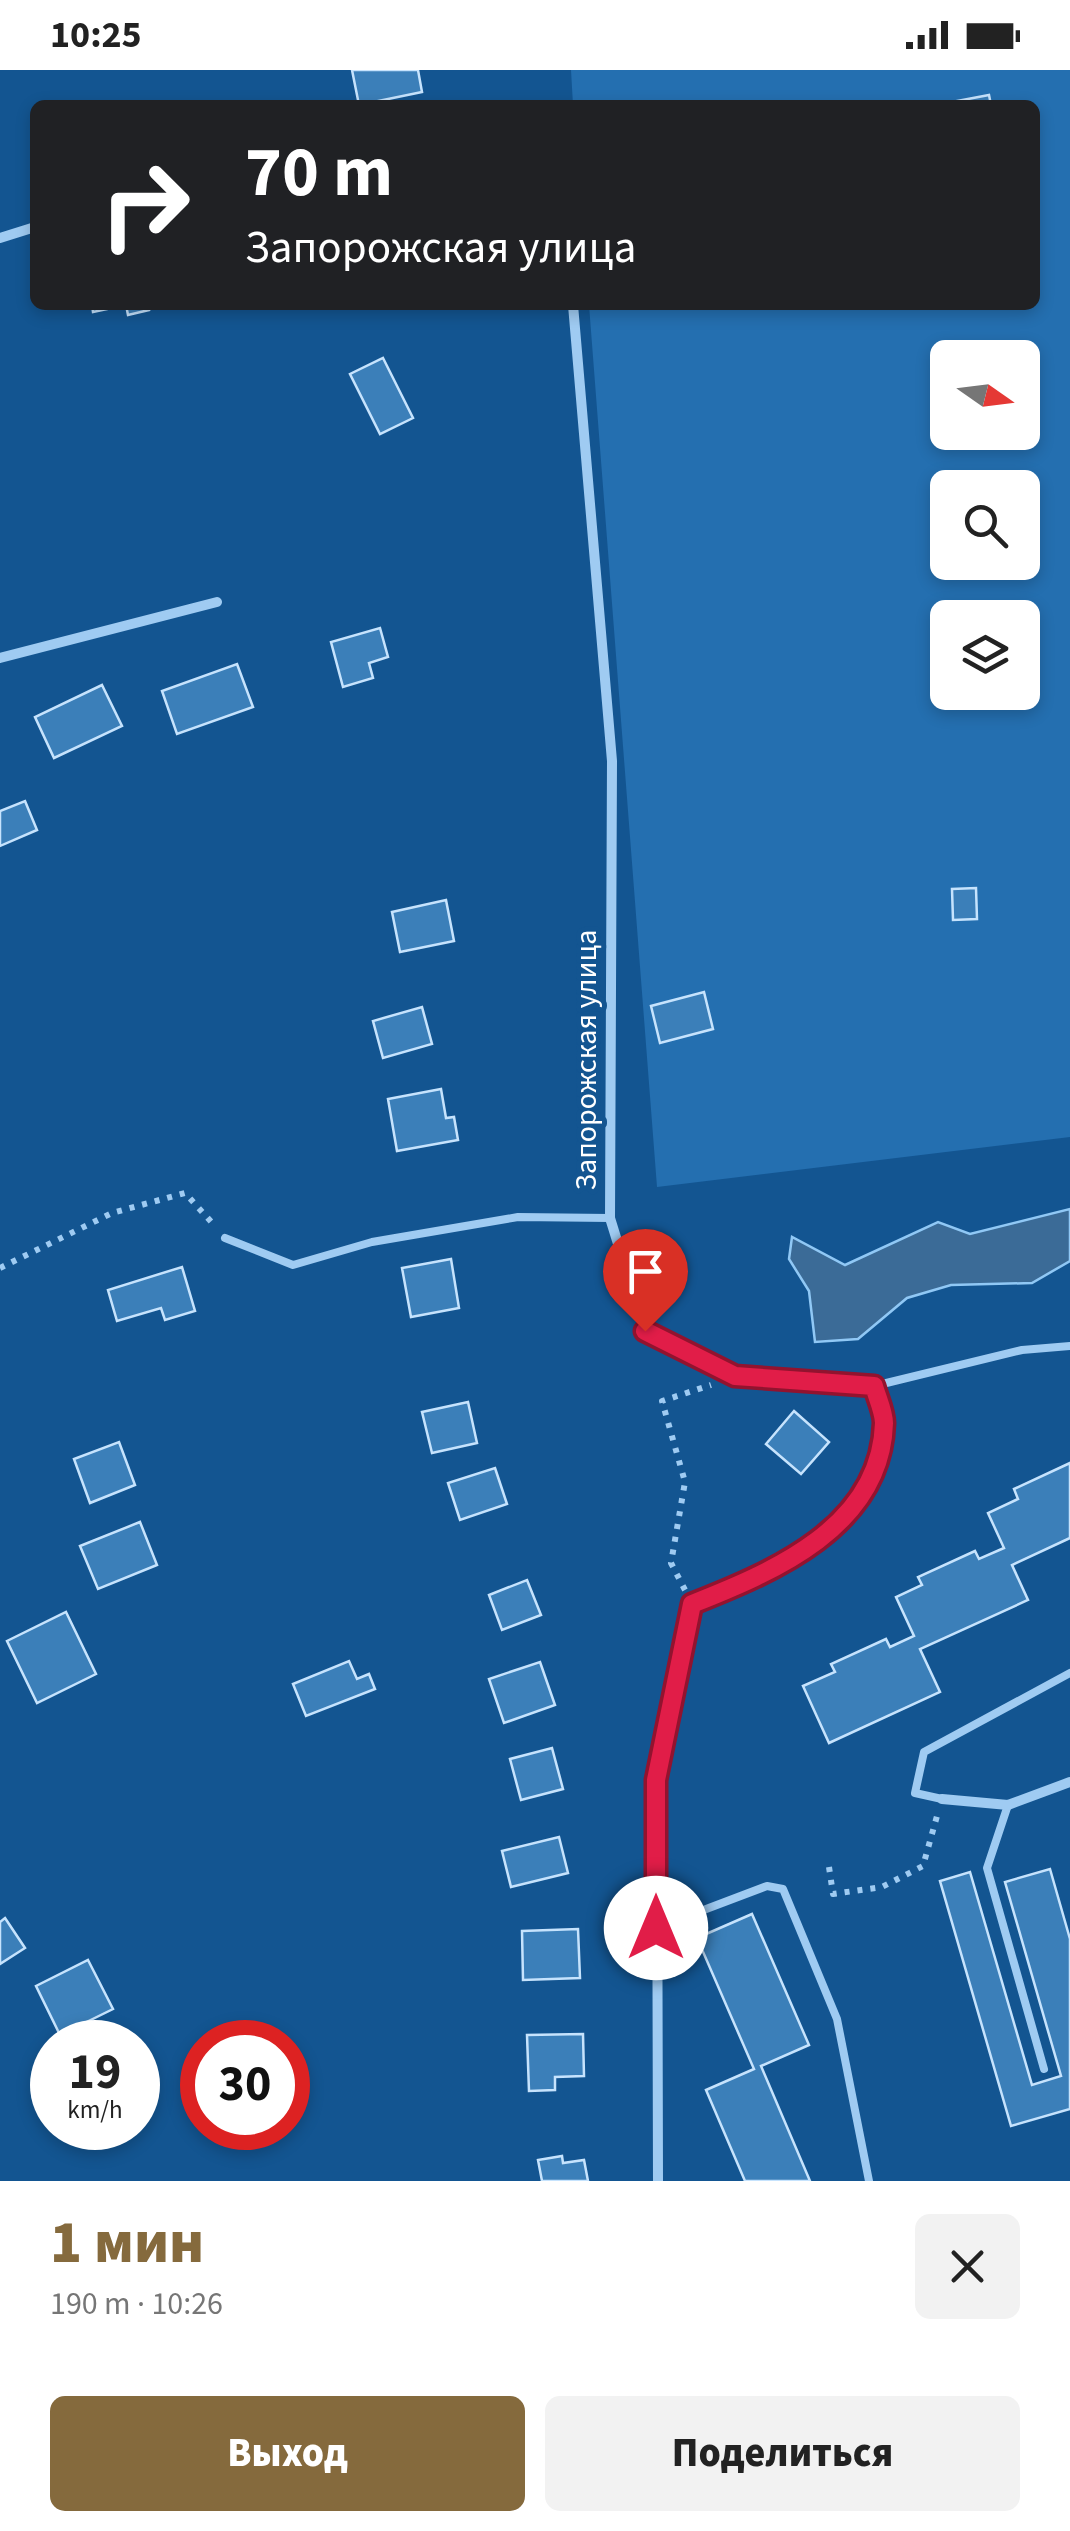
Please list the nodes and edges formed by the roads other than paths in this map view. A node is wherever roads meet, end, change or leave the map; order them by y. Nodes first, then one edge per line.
1 (30, 229) edge
2 (0, 238) edge
3 (573, 310) edge
4 (217, 602) dead end
5 (0, 658) edge
6 (610, 1218) junction
7 (226, 1238) road end
8 (1070, 1346) edge
9 (874, 1386) junction
10 (1070, 1673) edge
11 (1070, 1782) edge
12 (942, 1799) joint
13 (1008, 1805) junction
14 (656, 1928) junction
15 (1044, 2070) dead end
16 (658, 2181) edge
17 (868, 2181) edge

1 - 2 street
3 - 6 street, Запорожская улица
4 - 5 street
6 - 7 lane
6 - 9 street, Запорожская улица
8 - 9 lane
9 - 14 street
10 - 12 lane
11 - 13 street
12 - 13 street
13 - 15 lane
14 - 16 street
14 - 17 lane

